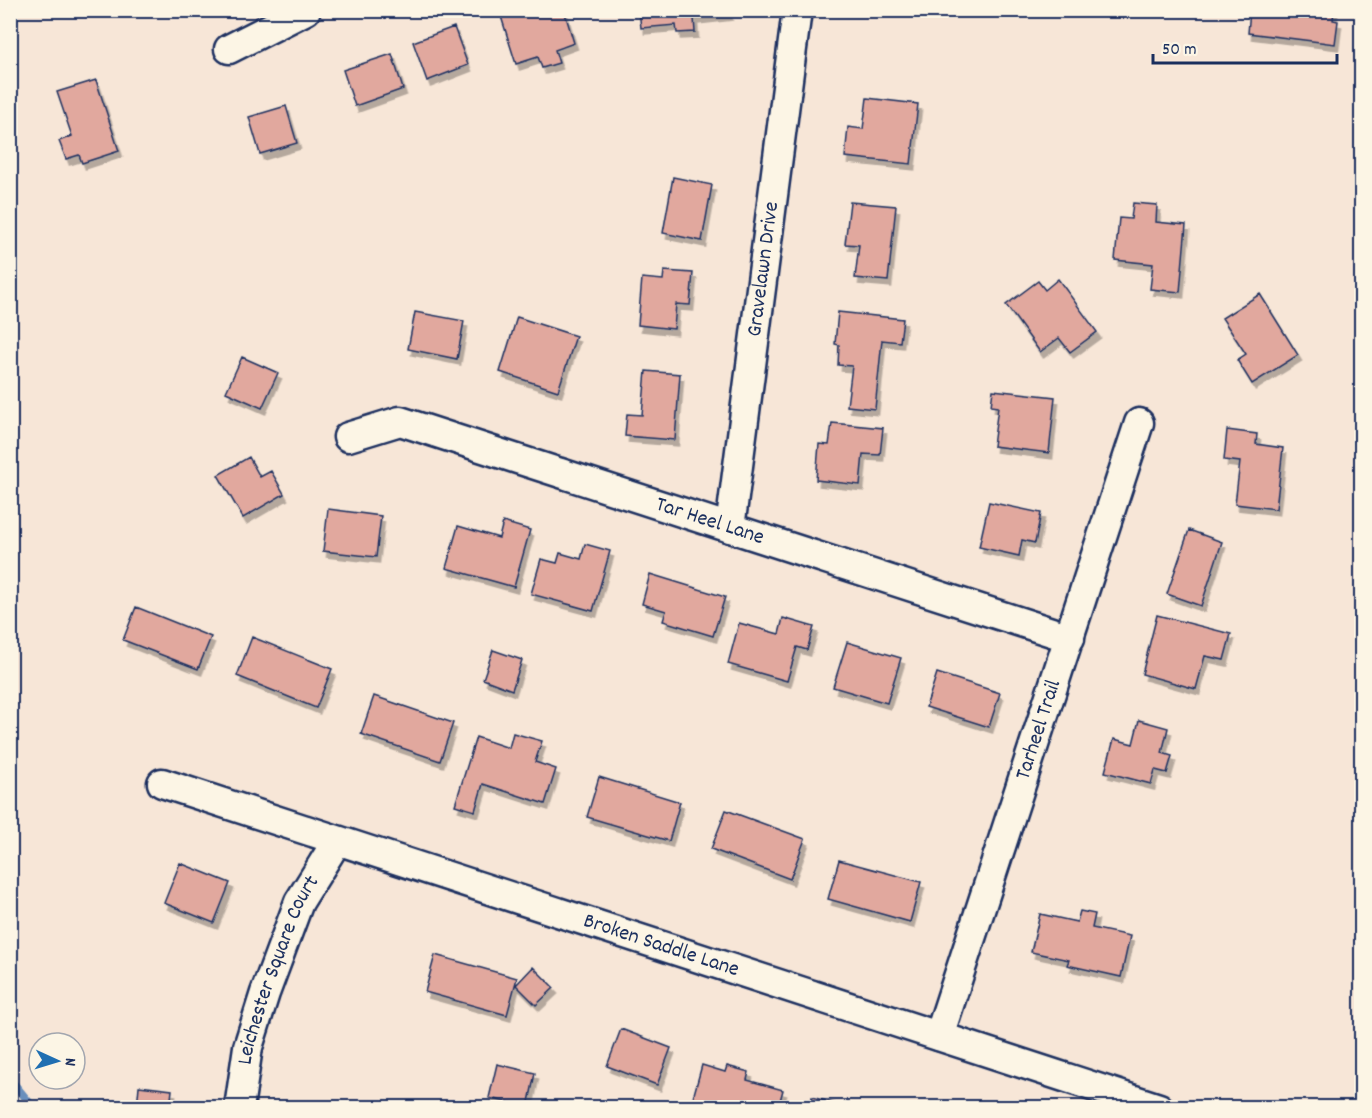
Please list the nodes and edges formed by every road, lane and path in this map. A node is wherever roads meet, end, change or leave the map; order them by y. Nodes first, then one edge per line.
1 (306, 10) edge
2 (796, 10) edge
3 (229, 49) dead end
4 (1139, 423) dead end
5 (348, 437) dead end
6 (730, 528) junction
7 (1070, 638) junction
8 (162, 783) dead end
9 (337, 841) junction
10 (939, 1036) junction
11 (239, 1107) edge
12 (1159, 1107) edge

1 - 3 street
2 - 6 street, Gravelawn Drive
4 - 7 street, Tarheel Trail
5 - 6 street, Tar Heel Lane
6 - 7 street, Tar Heel Lane
7 - 10 street, Tarheel Trail
8 - 9 street, Broken Saddle Lane
9 - 10 street, Broken Saddle Lane
9 - 11 street, Leichester Square Court
10 - 12 street, Broken Saddle Lane

